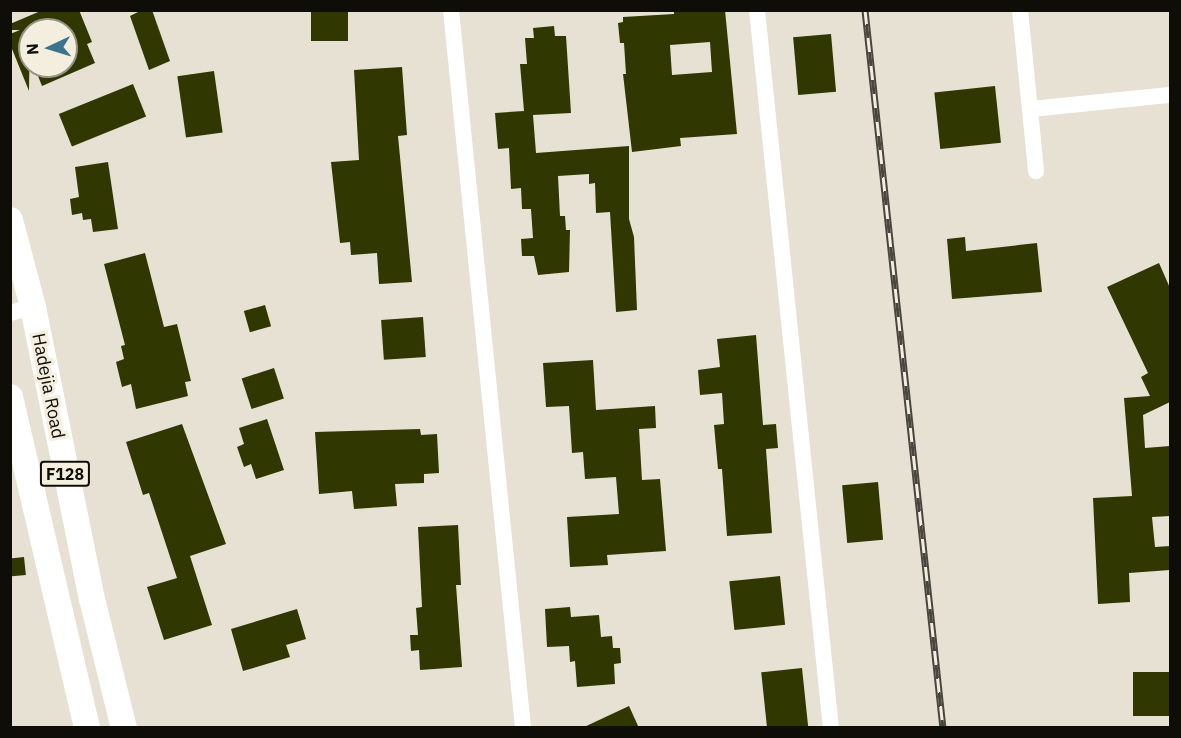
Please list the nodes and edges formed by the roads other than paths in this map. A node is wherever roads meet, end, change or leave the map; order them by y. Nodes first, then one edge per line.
1 (451, 10) edge
2 (757, 10) edge
3 (1020, 10) edge
4 (1170, 95) edge
5 (1031, 109) junction
6 (1036, 171) dead end
7 (10, 220) edge
8 (22, 310) edge
9 (10, 397) edge
10 (87, 728) edge
11 (124, 728) edge
12 (523, 728) edge
13 (831, 728) edge

1 - 12 street
2 - 13 street
3 - 5 street
4 - 5 street
5 - 6 street
7 - 8 main road, Hadejia Road / F128
8 - 11 main road, Hadejia Road / F128
9 - 10 main road, F128

